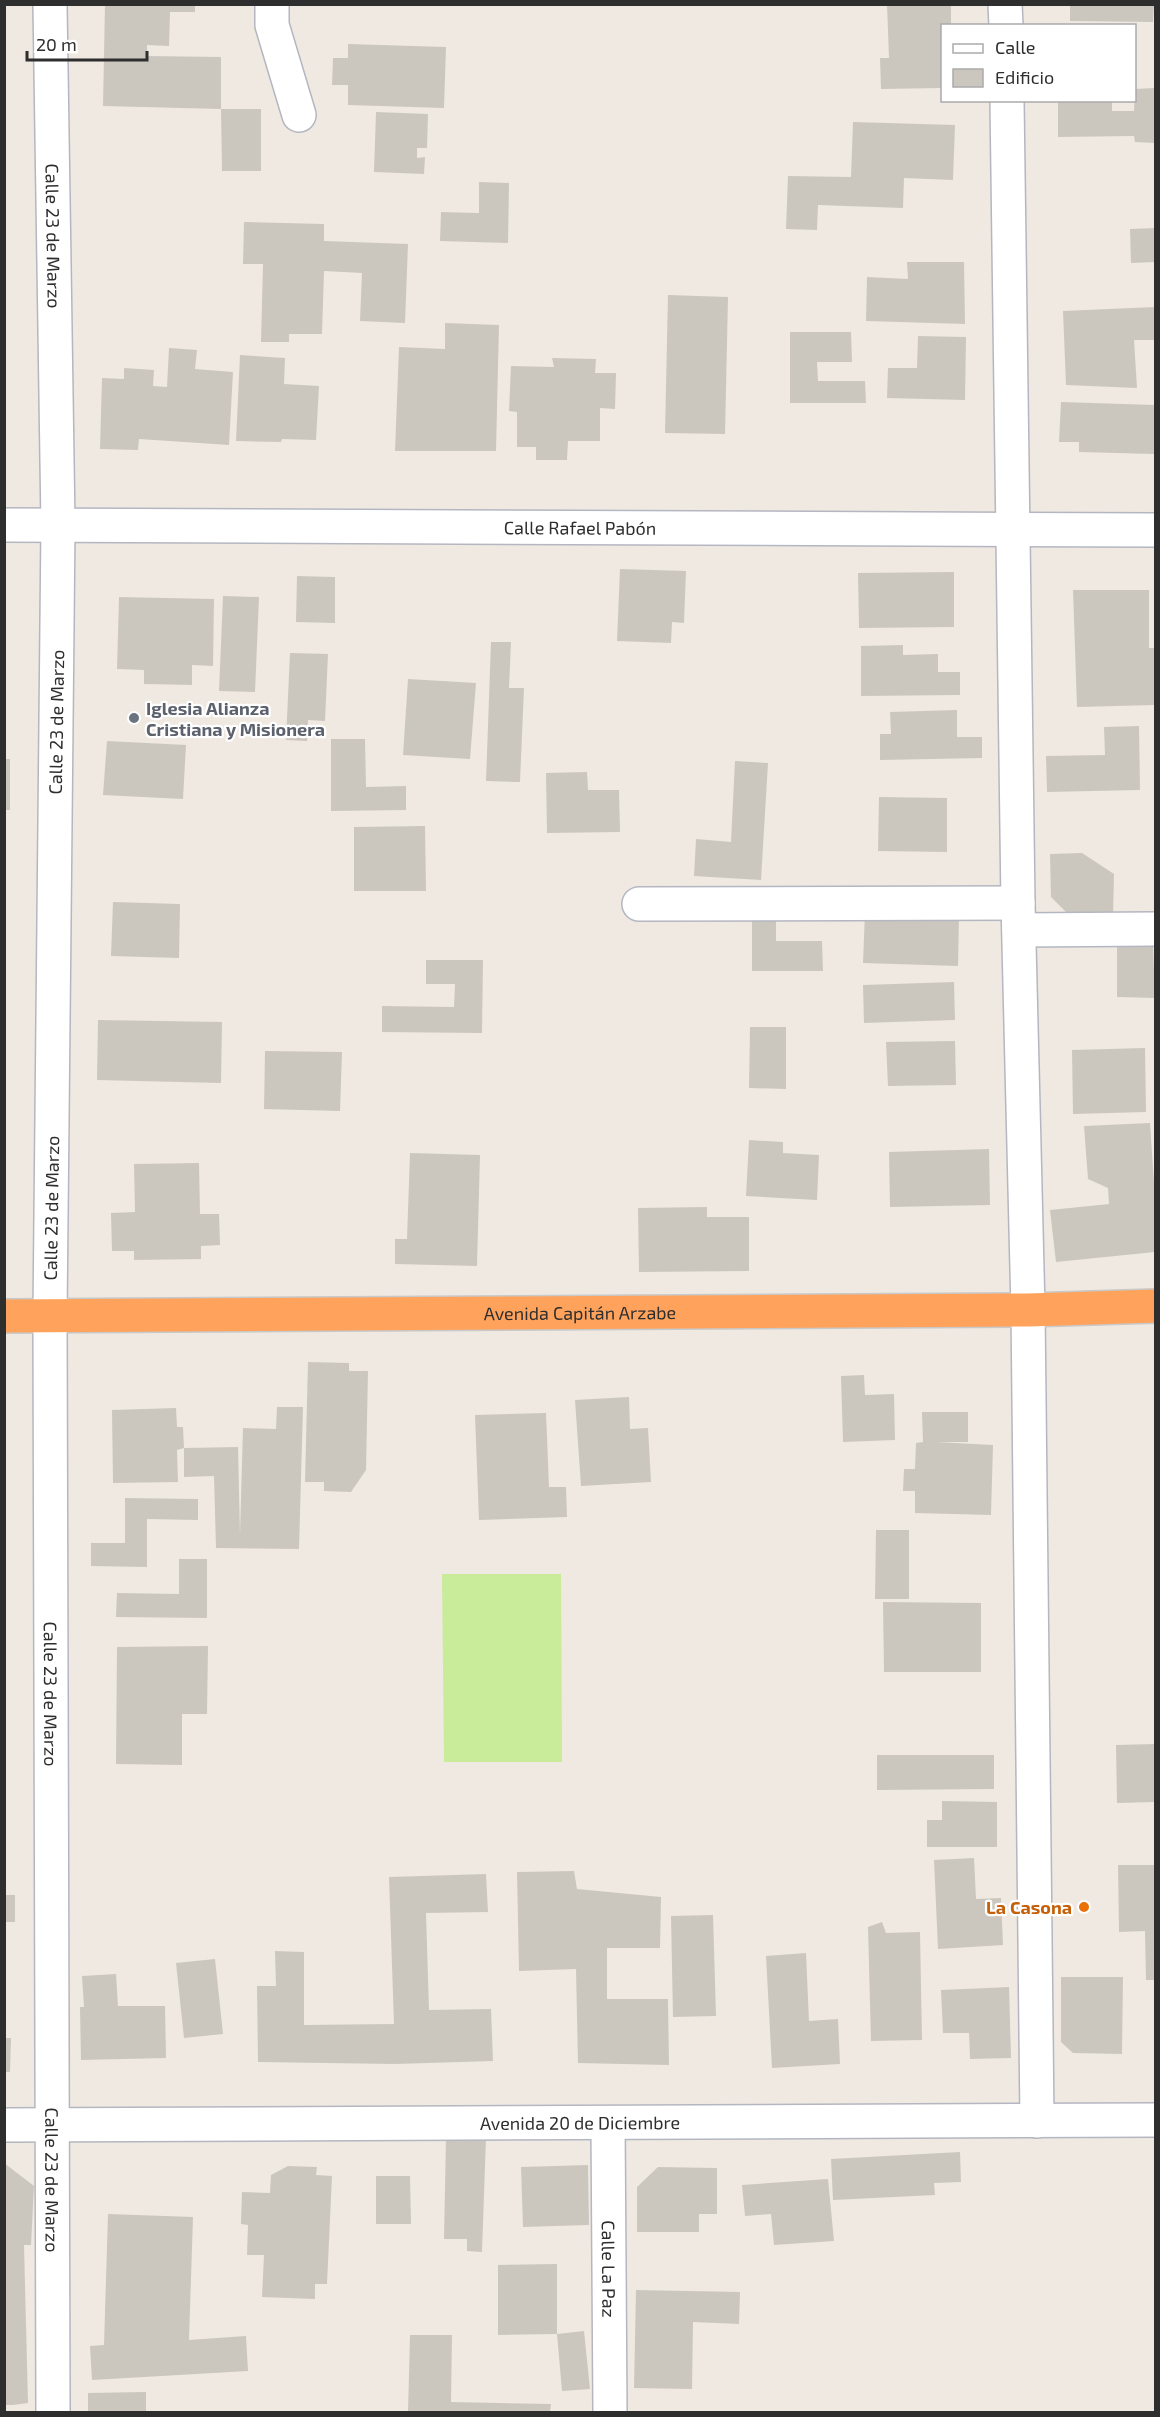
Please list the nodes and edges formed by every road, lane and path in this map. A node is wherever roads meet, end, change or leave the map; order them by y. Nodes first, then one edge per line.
1 (50, 4) edge
2 (272, 4) edge
3 (1005, 4) edge
4 (1006, 24) edge
5 (1007, 102) edge
6 (299, 115) dead end
7 (4, 525) edge
8 (58, 525) junction
9 (1012, 529) junction
10 (1155, 530) edge
11 (639, 904) dead end
12 (1018, 917) junction
13 (1155, 928) edge
14 (1155, 1306) edge
15 (1028, 1310) junction
16 (4, 1316) edge
17 (50, 1316) junction
18 (1155, 2120) edge
19 (1037, 2121) junction
20 (609, 2123) junction
21 (52, 2124) junction
22 (4, 2125) edge
23 (53, 2412) edge
24 (610, 2412) edge

1 - 8 street, Calle 23 de Marzo
2 - 6 street
3 - 4 street
5 - 9 street
7 - 8 street, Calle Rafael Pabón
8 - 9 street, Calle Rafael Pabón
8 - 17 street, Calle 23 de Marzo
9 - 10 street, Calle Rafael Pabón
9 - 12 street
11 - 12 street
12 - 13 street
12 - 15 street
14 - 15 highway, Avenida Capitán Arzabe
15 - 17 highway, Avenida Capitán Arzabe
15 - 19 street
16 - 17 highway, Avenida Capitán Arzabe
17 - 21 street, Calle 23 de Marzo
18 - 19 street, Avenida 20 de Diciembre
19 - 20 street, Avenida 20 de Diciembre
20 - 21 street, Avenida 20 de Diciembre
20 - 24 street, Calle La Paz
21 - 22 street, Avenida 20 de Diciembre
21 - 23 street, Calle 23 de Marzo

